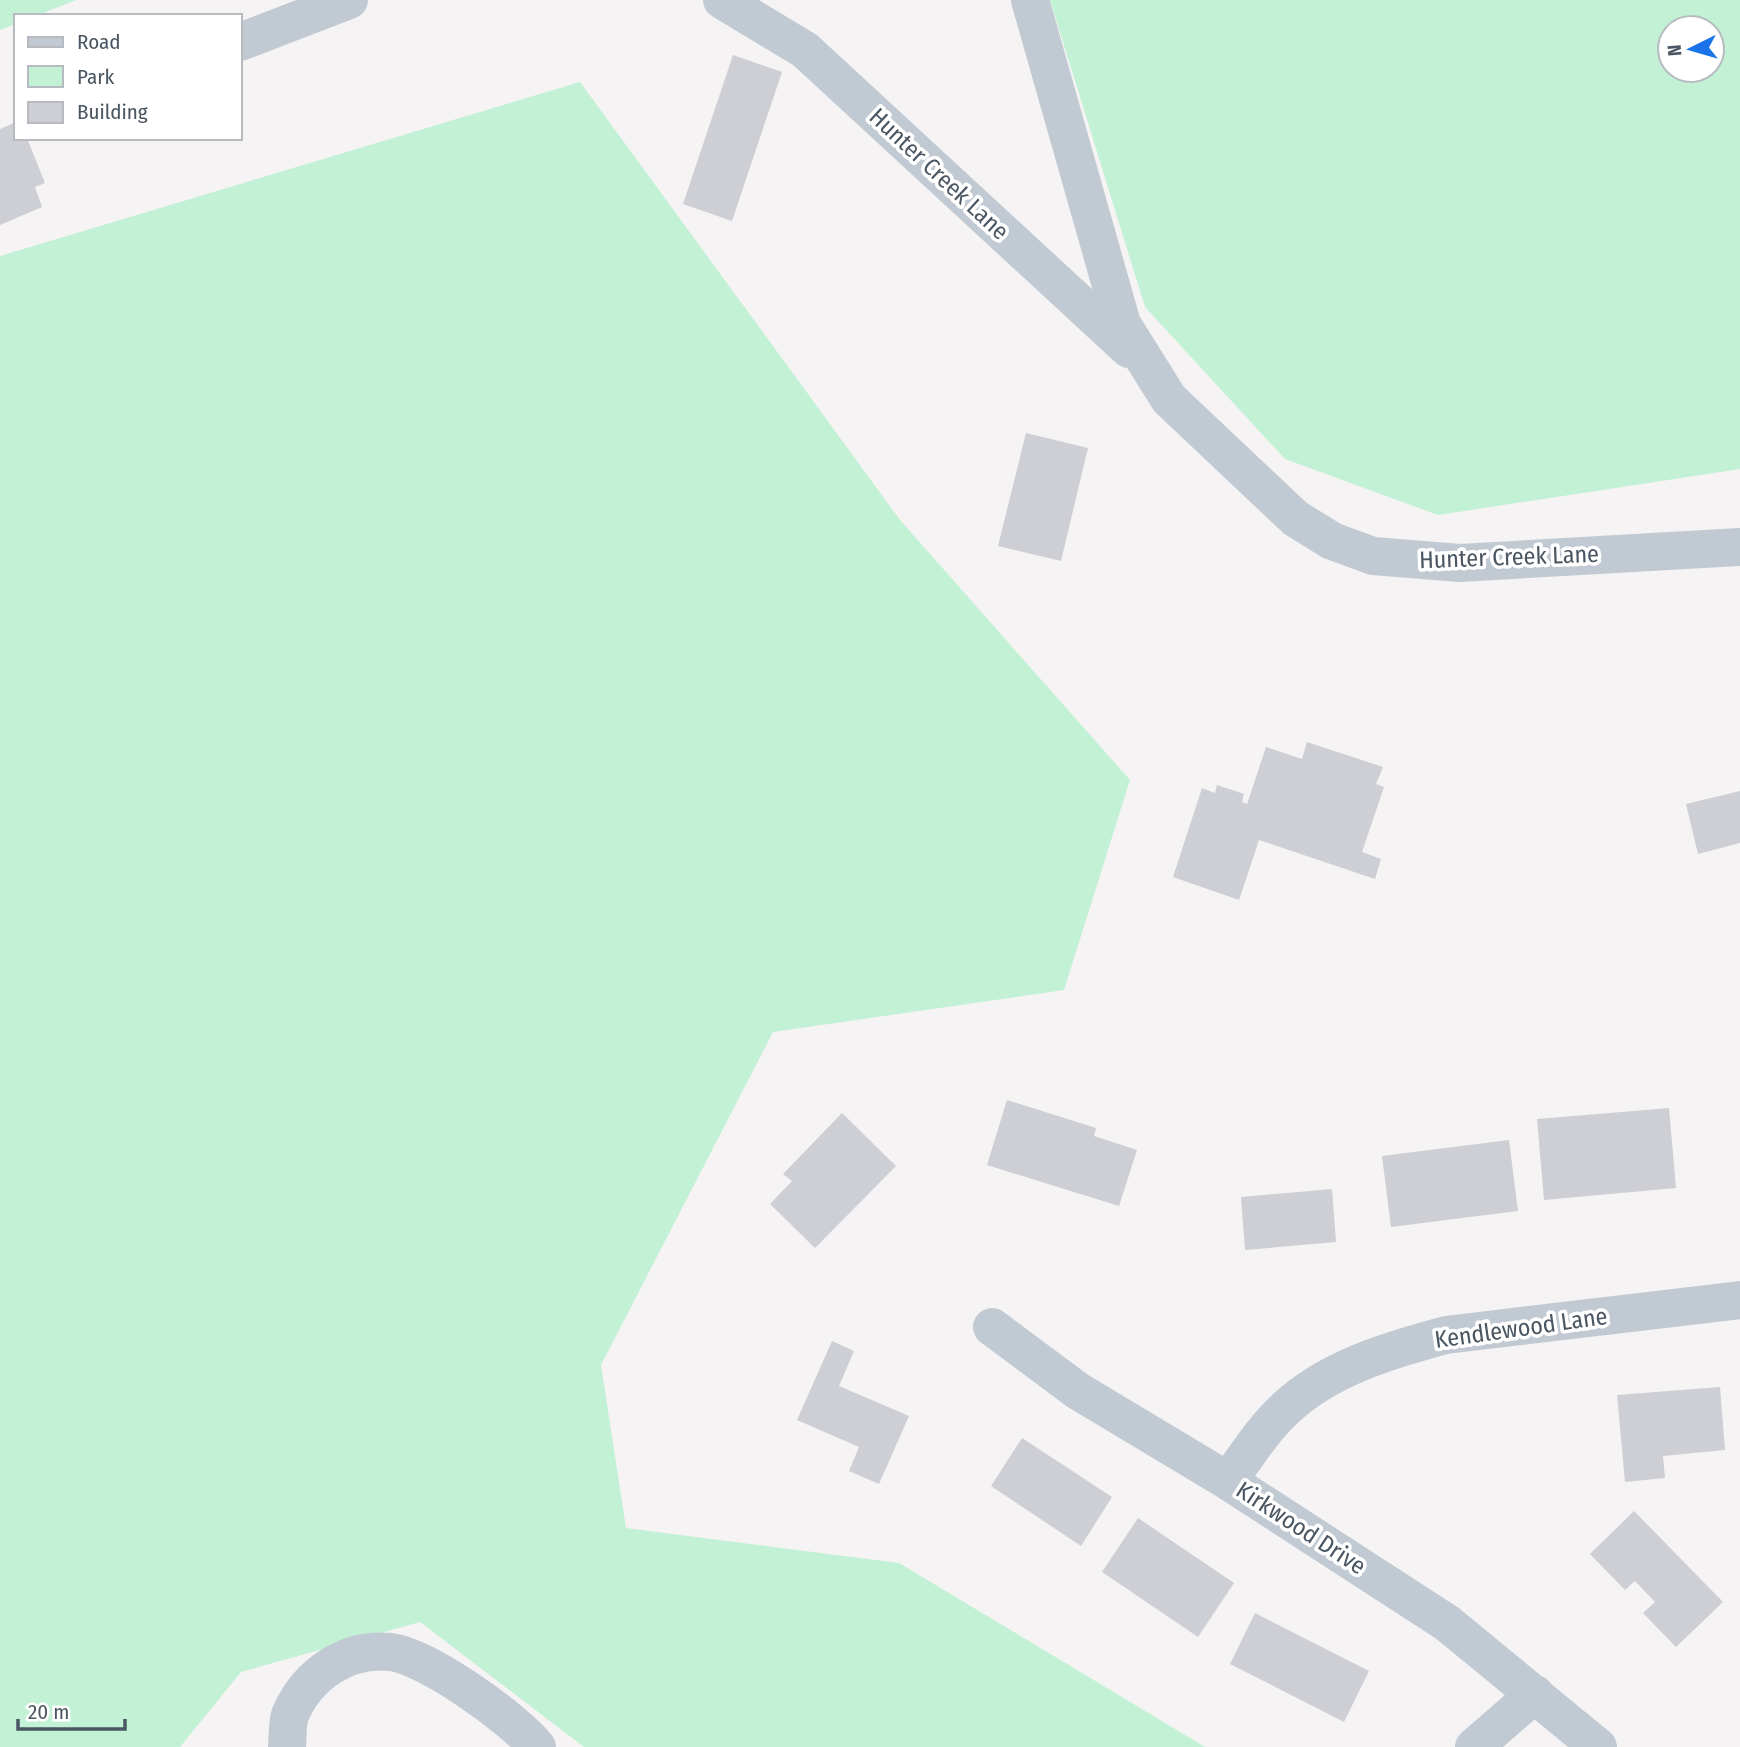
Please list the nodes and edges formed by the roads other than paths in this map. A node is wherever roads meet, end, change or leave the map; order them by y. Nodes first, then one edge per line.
1 (349, 0) edge
2 (722, 0) edge
3 (1030, 0) edge
4 (242, 41) edge
5 (1143, 362) junction
6 (1740, 547) edge
7 (1740, 1300) edge
8 (992, 1327) dead end
9 (1228, 1481) junction
10 (1535, 1694) junction
11 (287, 1747) edge
12 (537, 1747) edge
13 (1474, 1747) edge
14 (1598, 1747) edge

1 - 4 street
2 - 5 street, Hunter Creek Lane
3 - 5 street, Hunter Creek Lane
5 - 6 street, Hunter Creek Lane
7 - 9 street, Kendlewood Lane
8 - 9 street, Kirkwood Drive
9 - 10 street, Kirkwood Drive
10 - 13 street
10 - 14 street, Kirkwood Drive
11 - 12 street

